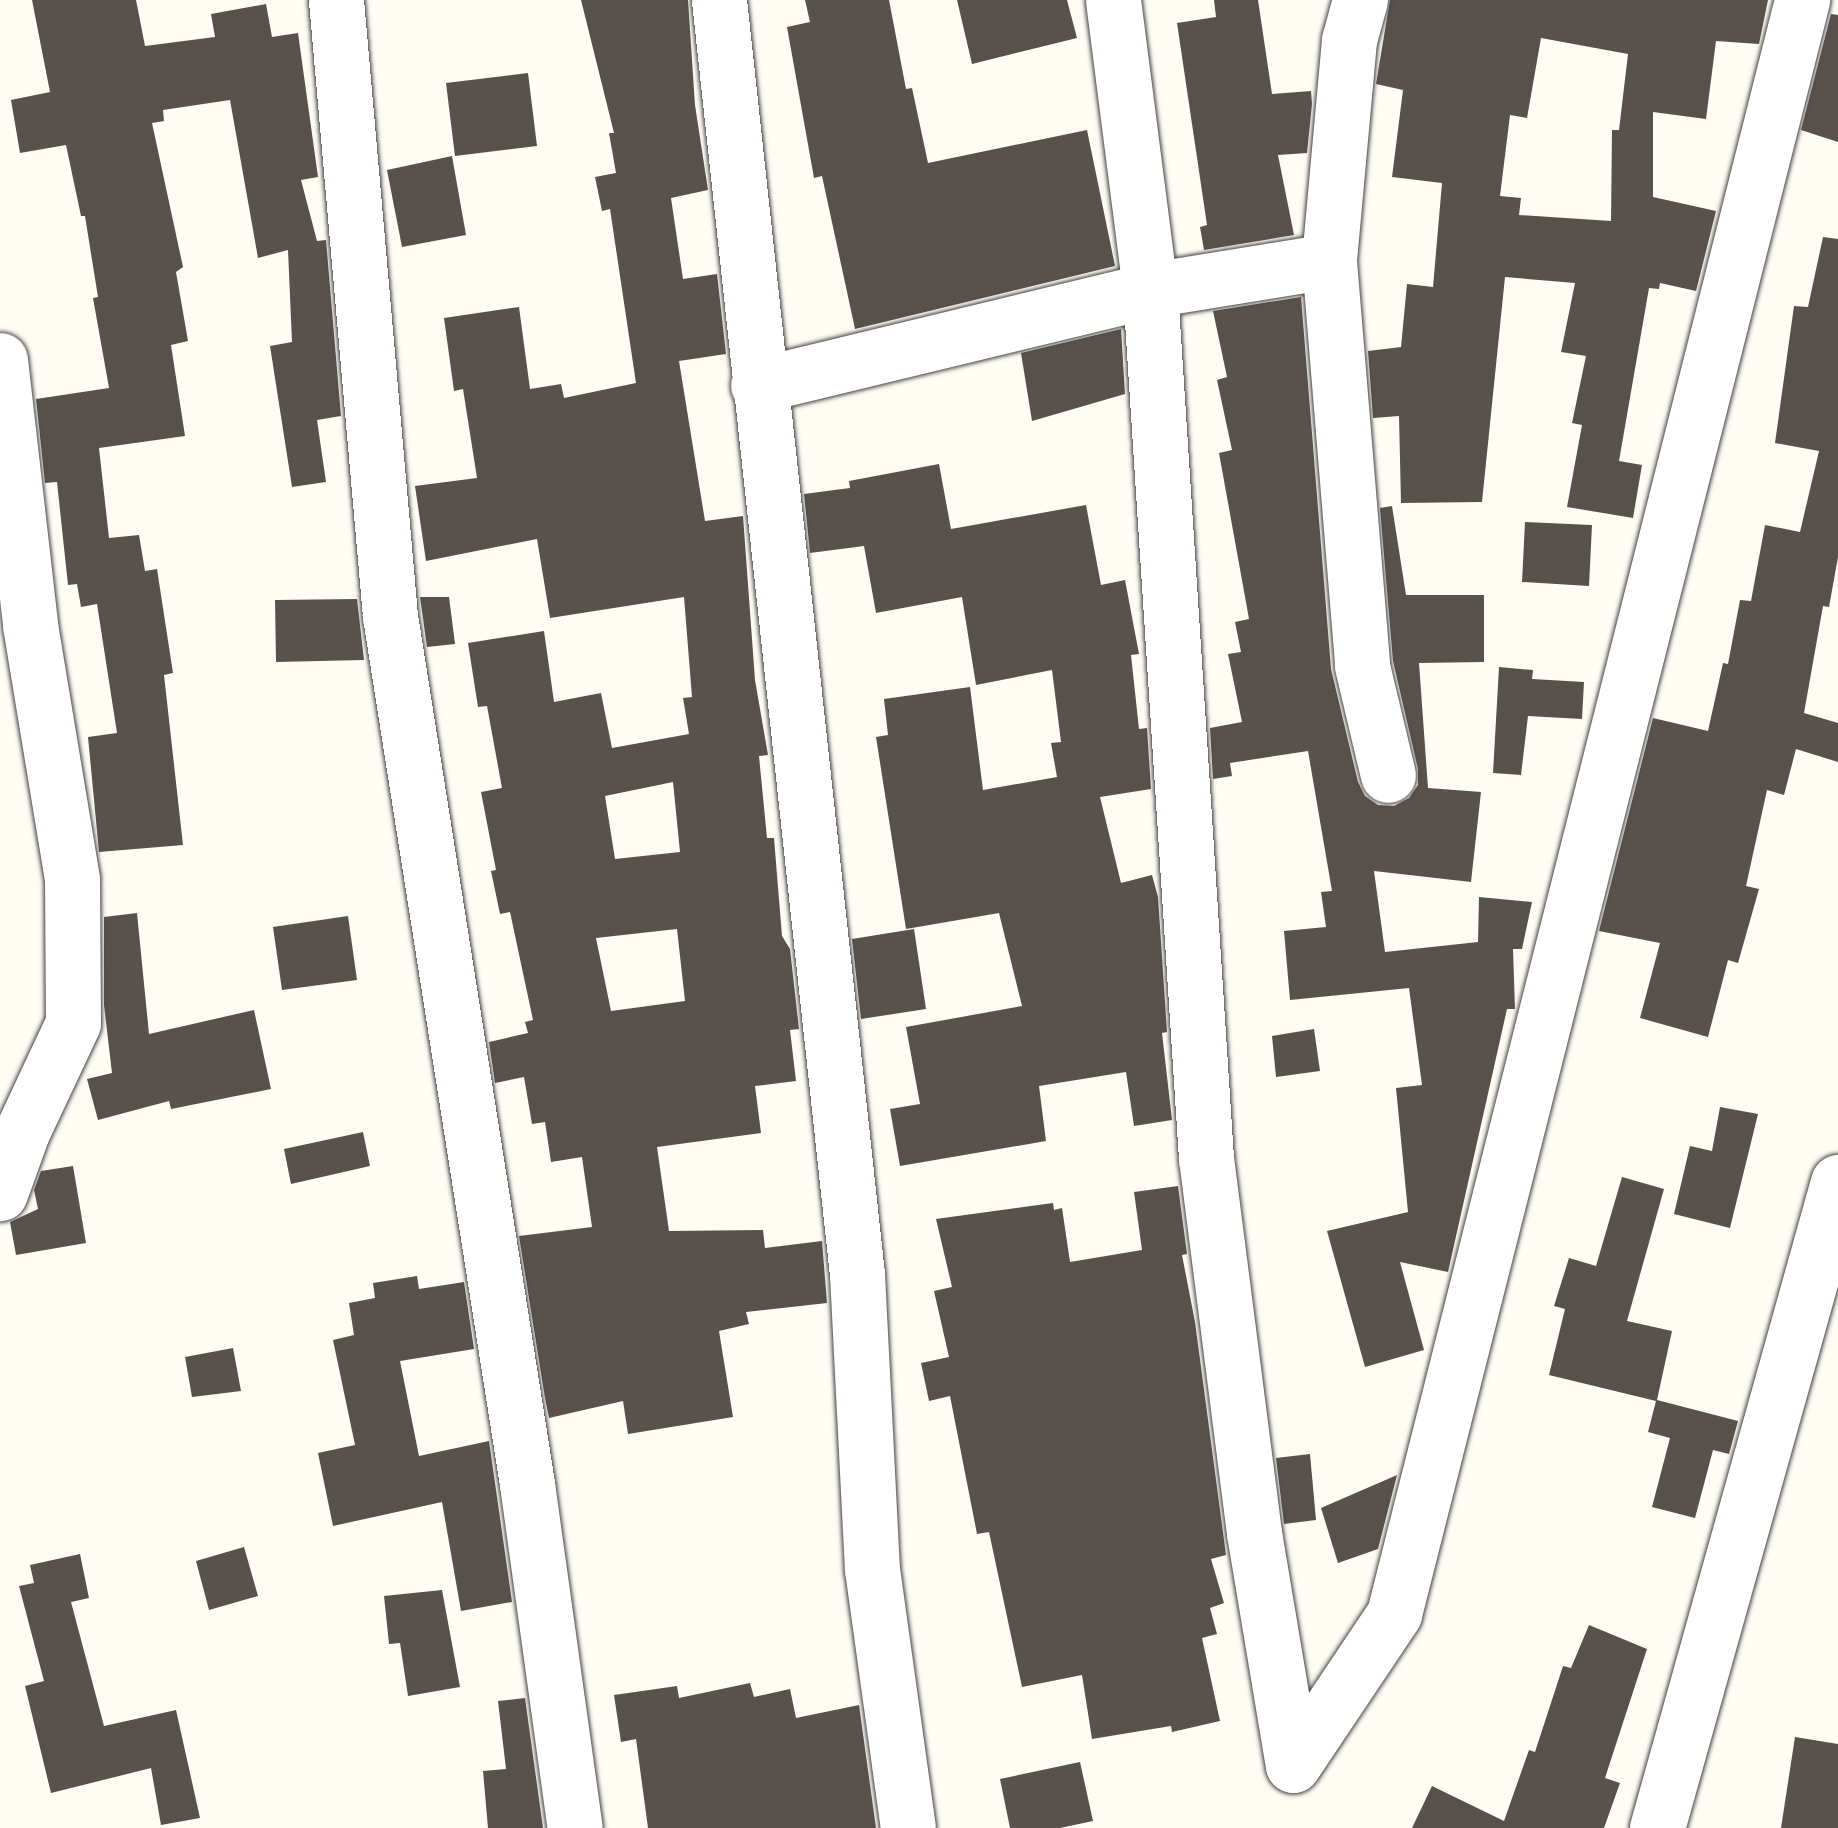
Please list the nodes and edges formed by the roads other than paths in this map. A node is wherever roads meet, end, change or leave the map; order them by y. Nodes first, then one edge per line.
1 (336, 0) edge
2 (719, 0) edge
3 (1113, 0) edge
4 (1360, 0) edge
5 (1802, 0) edge
6 (1329, 261) junction
7 (1150, 290) junction
8 (0, 360) edge
9 (758, 385) junction
10 (1388, 775) dead end
11 (1838, 1182) edge
12 (0, 1193) edge
13 (576, 1828) edge
14 (908, 1828) edge
15 (1658, 1828) edge

1 - 13 street
2 - 9 street
3 - 7 street
4 - 6 street
5 - 7 street
6 - 7 street
6 - 10 street
7 - 9 street
8 - 12 street
9 - 14 street
11 - 15 street

